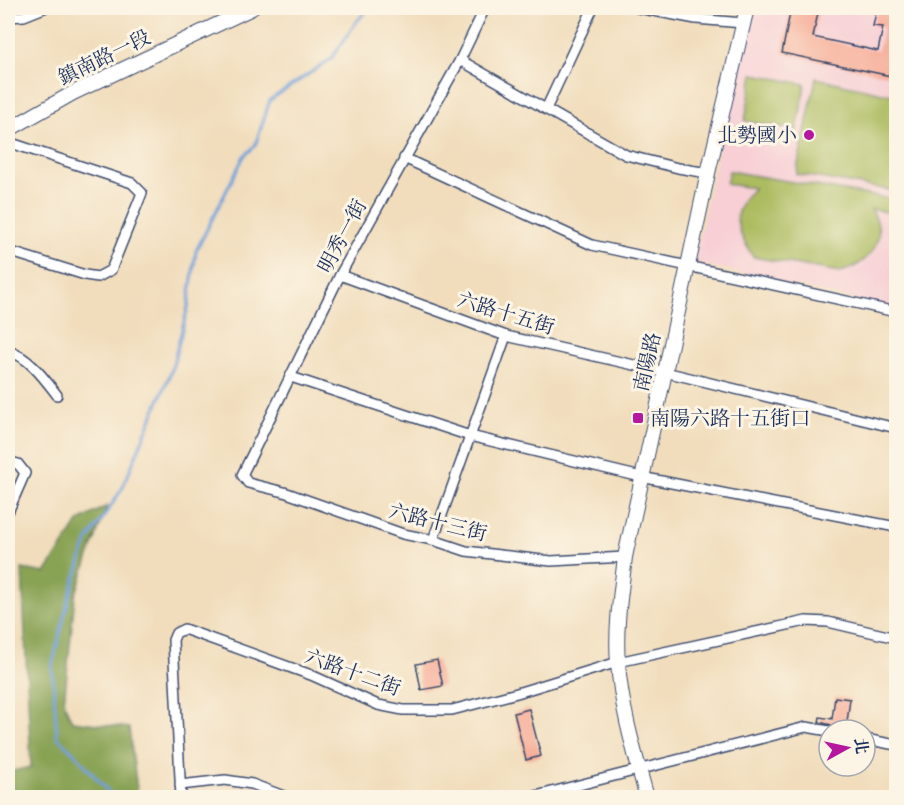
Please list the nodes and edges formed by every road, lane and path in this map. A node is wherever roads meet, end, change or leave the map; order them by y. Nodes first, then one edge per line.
1 (44, 8) edge
2 (252, 8) edge
3 (485, 8) edge
4 (593, 8) edge
5 (638, 8) edge
6 (747, 8) edge
7 (8, 17) edge
8 (743, 24) junction
9 (460, 60) junction
10 (546, 109) junction
11 (8, 130) edge
12 (8, 142) edge
13 (404, 158) junction
14 (708, 173) junction
15 (8, 250) edge
16 (688, 267) junction
17 (340, 275) junction
18 (897, 312) edge
19 (506, 336) junction
20 (8, 351) edge
21 (665, 372) junction
22 (291, 377) junction
23 (57, 394) dead end
24 (897, 428) edge
25 (470, 436) junction
26 (8, 462) edge
27 (641, 477) junction
28 (248, 483) joint
29 (8, 512) edge
30 (897, 527) edge
31 (433, 540) junction
32 (625, 557) junction
33 (897, 638) edge
34 (618, 662) junction
35 (817, 729) edge
36 (877, 741) edge
37 (897, 745) edge
38 (639, 770) junction
39 (180, 785) junction
40 (181, 798) edge
41 (290, 798) edge
42 (528, 798) edge
43 (647, 798) edge

1 - 7 street
2 - 11 street, 鎮南路一段
3 - 9 street, 明秀一街
4 - 10 street
5 - 8 street
6 - 8 street, 南陽路
8 - 14 street, 南陽路
9 - 10 street
9 - 13 street, 明秀一街
10 - 14 street
12 - 15 street
13 - 16 street
13 - 17 street, 明秀一街
14 - 16 street, 南陽路
16 - 18 street
16 - 21 street, 南陽路
17 - 19 street, 六路十五街
17 - 22 street, 明秀一街
19 - 21 street, 六路十五街
19 - 25 street
20 - 23 street
21 - 24 street, 六路十五街
21 - 27 street, 南陽路
22 - 25 street
22 - 28 street, 明秀一街
25 - 27 street
25 - 31 street
26 - 29 street
27 - 30 street
27 - 32 street, 南陽路
28 - 31 street, 六路十三街
31 - 32 street, 六路十三街
32 - 34 street, 南陽路
33 - 34 street, 六路十二街
34 - 38 street, 南陽路
34 - 39 street, 六路十二街
35 - 38 street
36 - 37 street
38 - 42 street
38 - 43 street, 南陽路
39 - 40 street
39 - 41 street

